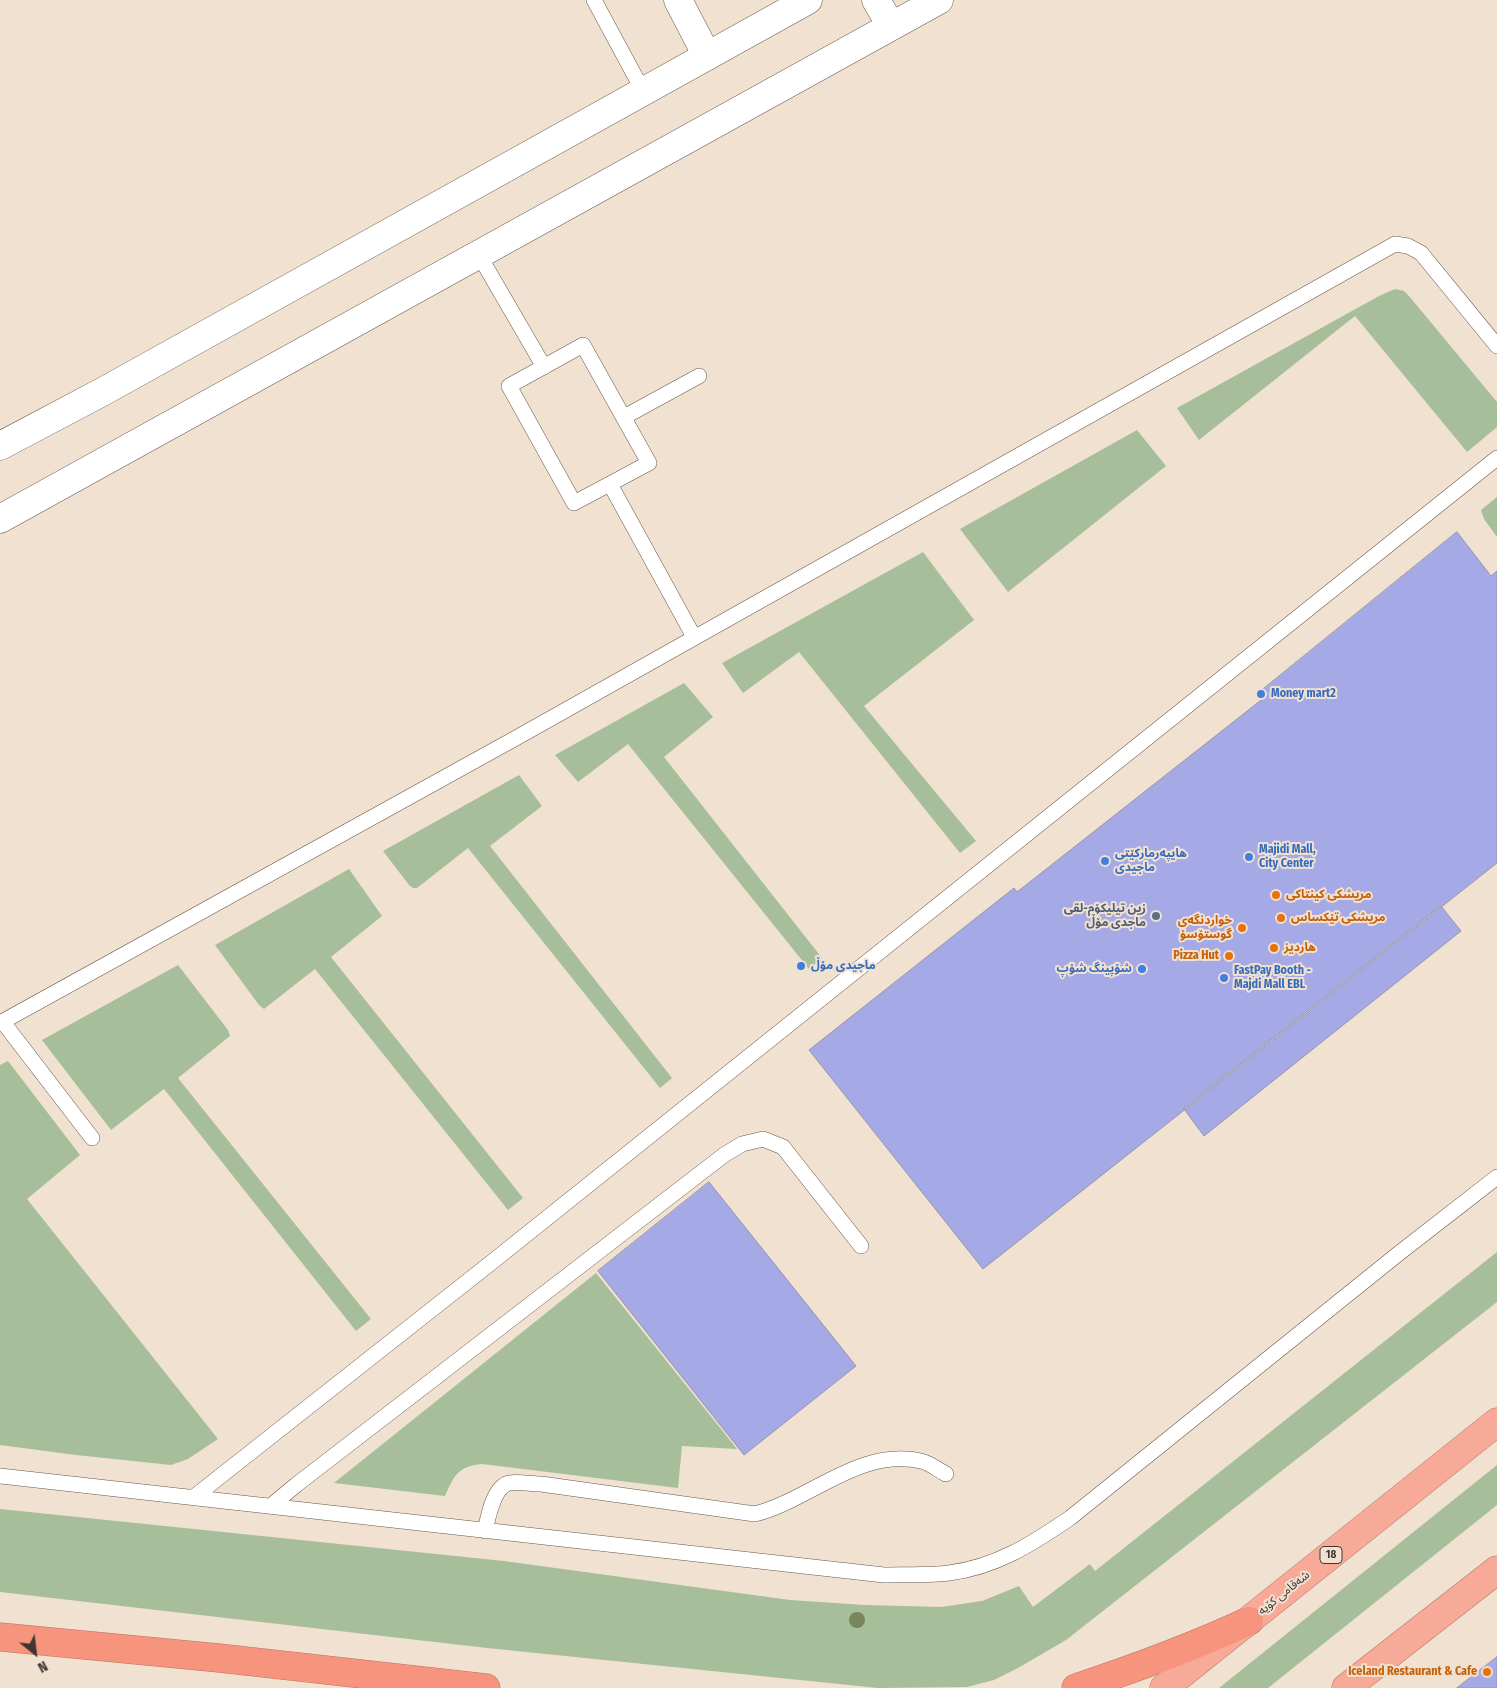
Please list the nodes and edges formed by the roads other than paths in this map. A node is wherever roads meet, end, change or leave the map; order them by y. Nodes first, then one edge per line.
1 (594, 0) edge
2 (678, 0) edge
3 (808, 0) edge
4 (876, 0) edge
5 (939, 0) edge
6 (891, 26) junction
7 (707, 56) junction
8 (643, 91) junction
9 (479, 255) junction
10 (1497, 346) edge
11 (544, 366) junction
12 (699, 376) dead end
13 (624, 417) junction
14 (0, 446) edge
15 (1497, 458) edge
16 (610, 484) junction
17 (0, 519) edge
18 (694, 637) junction
19 (1, 1023) edge
20 (92, 1138) dead end
21 (1497, 1177) edge
22 (861, 1246) dead end
23 (1497, 1422) edge
24 (946, 1474) dead end
25 (0, 1476) edge
26 (194, 1497) junction
27 (272, 1505) junction
28 (485, 1531) junction
29 (1497, 1570) edge
30 (1249, 1621) junction
31 (0, 1637) edge
32 (486, 1688) edge
33 (1076, 1688) edge
34 (1164, 1688) edge
35 (1346, 1688) edge

1 - 8 lane
2 - 7 street
3 - 7 street
4 - 6 street
5 - 6 street
6 - 9 street
7 - 8 street
8 - 14 street
9 - 11 lane
9 - 17 street
10 - 18 lane
11 - 13 lane
11 - 16 lane
12 - 13 lane
13 - 16 lane
15 - 26 lane
16 - 18 lane
18 - 19 lane
19 - 20 lane
21 - 28 lane
22 - 27 lane
23 - 30 highway, شەقامی کۆیە / 18
24 - 28 lane
25 - 26 lane
26 - 27 lane
27 - 28 lane
29 - 35 highway
30 - 33 highway
30 - 34 highway, شەقامی کۆیە / 18
31 - 32 highway

